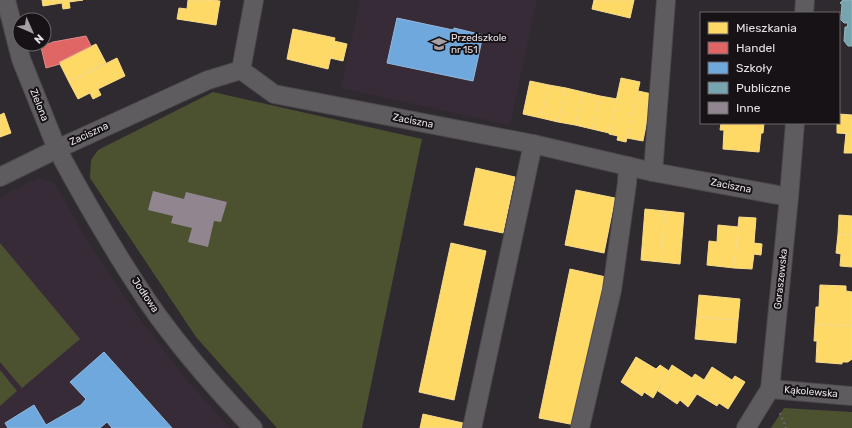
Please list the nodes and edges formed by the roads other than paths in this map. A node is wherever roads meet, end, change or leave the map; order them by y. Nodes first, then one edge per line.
1 (6, 0) edge
2 (254, 0) edge
3 (666, 0) edge
4 (804, 0) edge
5 (804, 12) edge
6 (241, 70) junction
7 (795, 124) edge
8 (533, 144) junction
9 (57, 149) junction
10 (628, 166) junction
11 (653, 172) junction
12 (0, 177) edge
13 (789, 197) junction
14 (770, 389) junction
15 (852, 396) edge
16 (252, 428) edge
17 (472, 428) edge
18 (580, 428) edge
19 (746, 428) edge

1 - 9 street, Zielona
2 - 6 street
3 - 11 street
4 - 5 street
6 - 8 street, Zaciszna
6 - 9 street, Zaciszna
7 - 13 street, Goraszewska
8 - 10 street, Zaciszna
8 - 17 street
9 - 12 street
9 - 16 street, Jodłowa
10 - 11 street, Zaciszna
10 - 18 street
11 - 13 street, Zaciszna
13 - 14 street, Goraszewska
14 - 15 street, Kąkolewska
14 - 19 street, Goraszewska

